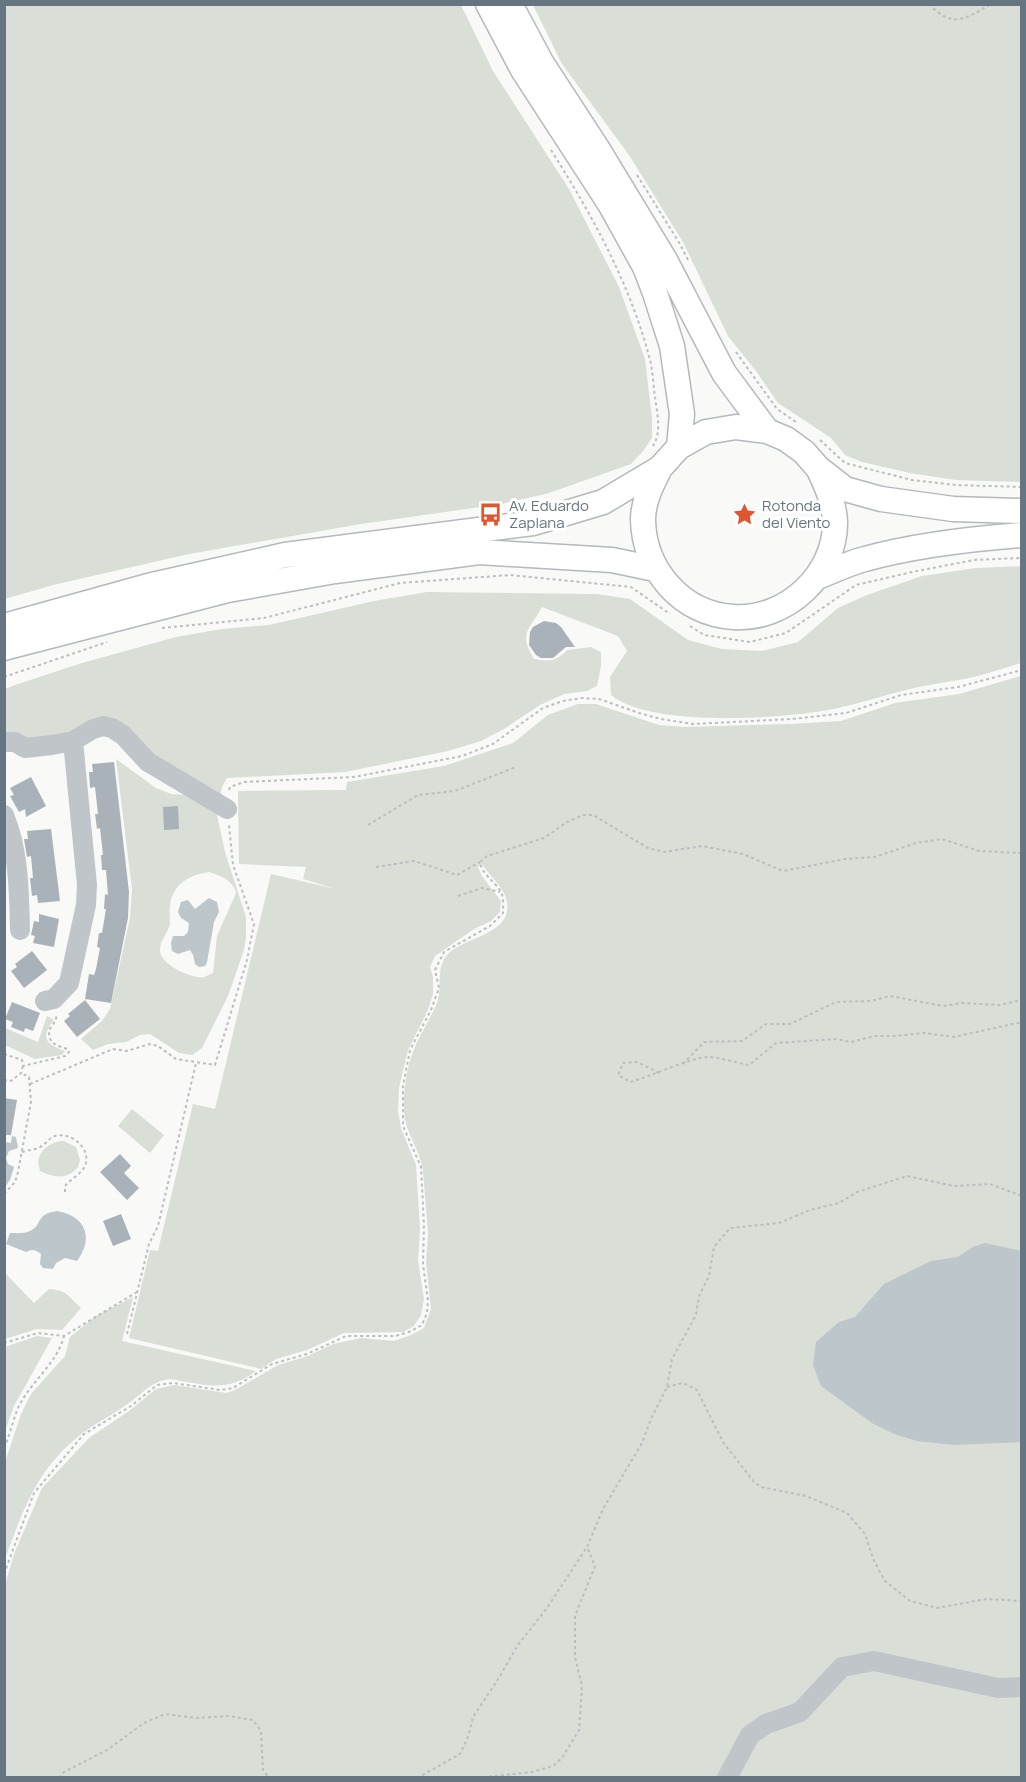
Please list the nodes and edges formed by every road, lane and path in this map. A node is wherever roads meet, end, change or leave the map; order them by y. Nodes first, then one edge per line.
1 (488, 4) edge
2 (510, 4) edge
3 (929, 4) edge
4 (991, 4) edge
5 (548, 146) dead end
6 (632, 167) dead end
7 (690, 265) dead end
8 (731, 346) dead end
9 (801, 425) dead end
10 (766, 431) junction
11 (815, 436) dead end
12 (679, 447) junction
13 (656, 458) junction
14 (818, 468) junction
15 (1022, 487) edge
16 (1022, 511) edge
17 (1022, 535) edge
18 (1022, 558) edge
19 (656, 569) junction
20 (817, 577) junction
21 (677, 618) dead end
22 (686, 624) dead end
23 (4, 626) edge
24 (156, 630) dead end
25 (111, 641) dead end
26 (4, 648) edge
27 (1022, 670) edge
28 (4, 678) edge
29 (74, 741) junction
30 (4, 742) edge
31 (25, 748) junction
32 (4, 754) edge
33 (516, 767) dead end
34 (227, 809) junction
35 (4, 815) edge
36 (368, 825) dead end
37 (1022, 853) edge
38 (480, 862) junction
39 (376, 867) dead end
40 (500, 892) junction
41 (459, 896) dead end
42 (20, 930) dead end
43 (1022, 1000) edge
44 (45, 1001) joint
45 (1022, 1022) edge
46 (4, 1053) edge
47 (196, 1063) junction
48 (682, 1064) junction
49 (23, 1065) junction
50 (21, 1073) junction
51 (659, 1073) junction
52 (4, 1080) edge
53 (30, 1084) junction
54 (22, 1152) junction
55 (4, 1194) edge
56 (65, 1195) dead end
57 (1022, 1196) edge
58 (137, 1292) junction
59 (127, 1334) dead end
60 (63, 1336) junction
61 (4, 1343) edge
62 (667, 1388) junction
63 (4, 1448) edge
64 (587, 1547) junction
65 (4, 1574) edge
66 (1022, 1601) edge
67 (1022, 1687) edge
68 (59, 1778) edge
69 (268, 1778) edge
70 (417, 1778) edge
71 (477, 1778) edge
72 (727, 1778) edge

1 - 12 main road
2 - 10 main road
3 - 4 path
5 - 13 path
6 - 7 path
8 - 9 path
10 - 12 main road
10 - 14 main road
11 - 15 path
12 - 13 main road
13 - 19 main road
13 - 23 main road
14 - 16 main road
14 - 20 main road
17 - 20 main road
18 - 22 path
19 - 20 main road
19 - 26 main road
21 - 24 path
25 - 28 path
27 - 34 path
29 - 31 lane
29 - 34 lane
29 - 44 lane
30 - 31 lane
31 - 32 lane
33 - 36 path
34 - 47 path
35 - 42 lane
37 - 38 path
38 - 39 path
38 - 40 path
40 - 41 path
40 - 65 path
43 - 48 path
44 - 49 path
45 - 48 path
46 - 49 path
47 - 53 path
47 - 58 path
48 - 51 path
49 - 50 path
50 - 52 path
50 - 53 path
51 - 51 path
53 - 54 path
54 - 55 path
54 - 56 path
57 - 62 path
58 - 59 path
58 - 60 path
60 - 61 path
60 - 63 path
62 - 64 path
62 - 66 path
64 - 70 path
64 - 71 path
67 - 72 lane
68 - 69 path

